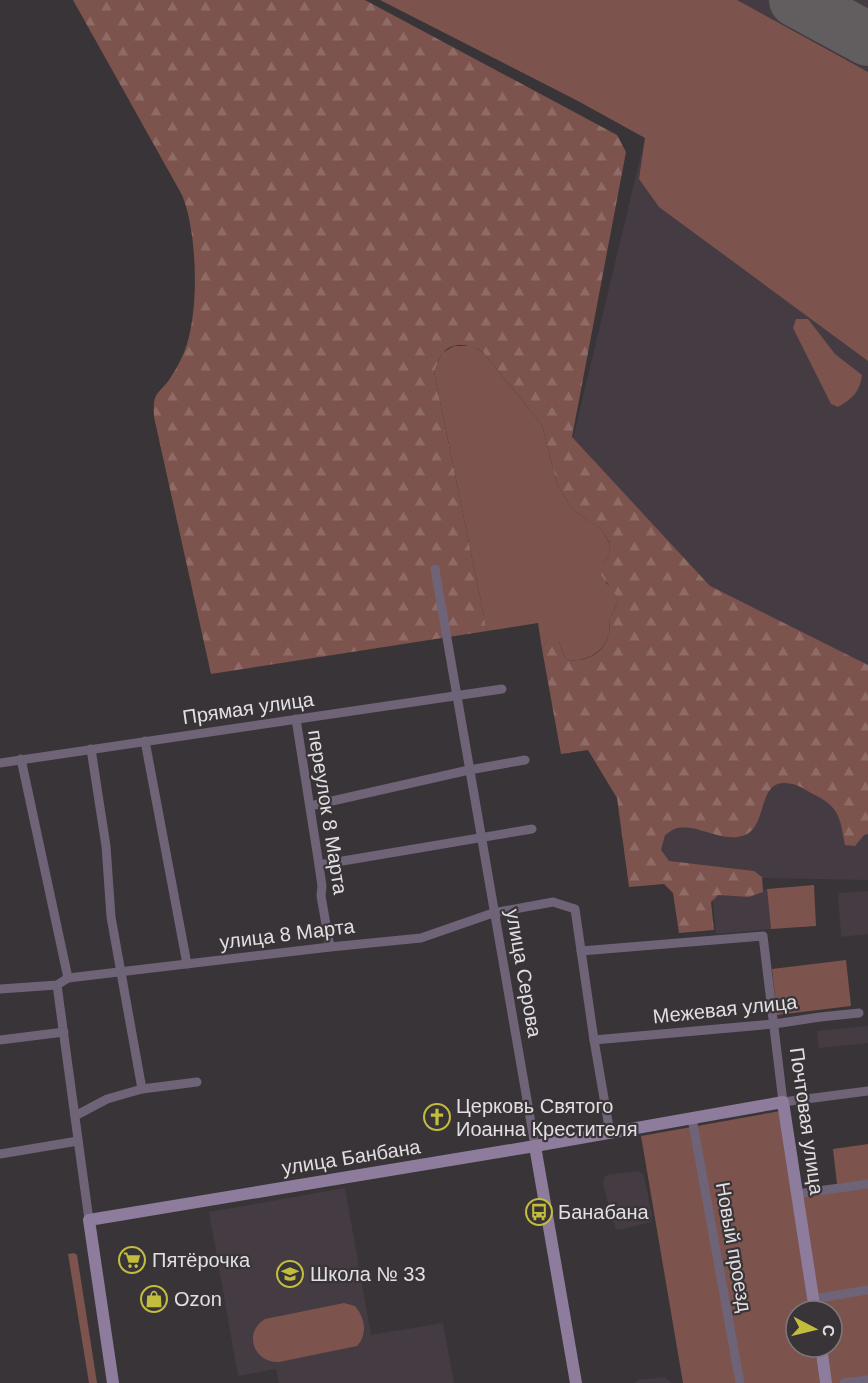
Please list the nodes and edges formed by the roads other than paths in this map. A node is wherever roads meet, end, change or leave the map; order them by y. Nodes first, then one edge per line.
1 (435, 569) dead end
2 (501, 689) dead end
3 (457, 695) junction
4 (296, 719) junction
5 (145, 741) junction
6 (91, 749) junction
7 (21, 759) junction
8 (525, 760) dead end
9 (0, 763) edge
10 (469, 770) junction
11 (310, 807) junction
12 (532, 829) dead end
13 (482, 837) junction
14 (319, 865) junction
15 (493, 913) junction
16 (330, 946) junction
17 (581, 951) junction
18 (187, 964) junction
19 (121, 972) junction
20 (68, 978) junction
21 (57, 985) junction
22 (0, 989) edge
23 (859, 1013) dead end
24 (774, 1024) junction
25 (64, 1032) junction
26 (0, 1040) edge
27 (594, 1040) junction
28 (197, 1082) dead end
29 (142, 1089) junction
30 (868, 1092) edge
31 (783, 1102) junction
32 (75, 1116) junction
33 (692, 1118) junction
34 (610, 1133) junction
35 (78, 1141) junction
36 (535, 1146) junction
37 (0, 1154) edge
38 (868, 1184) edge
39 (797, 1194) junction
40 (89, 1220) junction
41 (868, 1290) edge
42 (813, 1299) edge
43 (836, 1299) edge
44 (823, 1359) edge
45 (868, 1380) edge
46 (113, 1383) edge
47 (576, 1383) edge
48 (740, 1383) edge
49 (826, 1383) edge
50 (844, 1383) edge

1 - 3 street, улица Серова
2 - 3 street, Прямая улица
3 - 4 street, Прямая улица
3 - 10 street, улица Серова
4 - 5 street, Прямая улица
4 - 11 street, переулок 8 Марта
5 - 6 street, Прямая улица
5 - 18 street
6 - 7 street, Прямая улица
6 - 19 street
7 - 9 street, Прямая улица
7 - 20 street
8 - 10 street
10 - 11 street
10 - 13 street, улица Серова
11 - 14 street, переулок 8 Марта
12 - 13 street
13 - 14 street
13 - 15 street, улица Серова
14 - 16 street, переулок 8 Марта
15 - 16 street, улица 8 Марта
15 - 17 street, улица 8 Марта
15 - 36 street, улица Серова
16 - 18 street, улица 8 Марта
17 - 24 street, Почтовая улица
17 - 27 street
18 - 19 street, улица 8 Марта
19 - 20 street, улица 8 Марта
19 - 29 street
20 - 21 street, улица 8 Марта
21 - 22 street, улица 8 Марта
21 - 25 street
23 - 24 street, Межевая улица
24 - 27 street, Межевая улица
24 - 31 street, Почтовая улица
25 - 26 street
25 - 32 street
27 - 34 street
28 - 29 street
29 - 32 street
30 - 31 street, улица Банбана
31 - 33 street, улица Банбана
31 - 39 street, Почтовая улица
32 - 35 street
33 - 34 street, улица Банбана
33 - 48 street, Новый проезд
34 - 36 street, улица Банбана
35 - 37 street
35 - 40 street
36 - 40 street, улица Банбана
36 - 47 street, улица Серова
38 - 39 street
39 - 42 street, Почтовая улица
40 - 46 street
41 - 43 street
44 - 49 street
45 - 50 street

